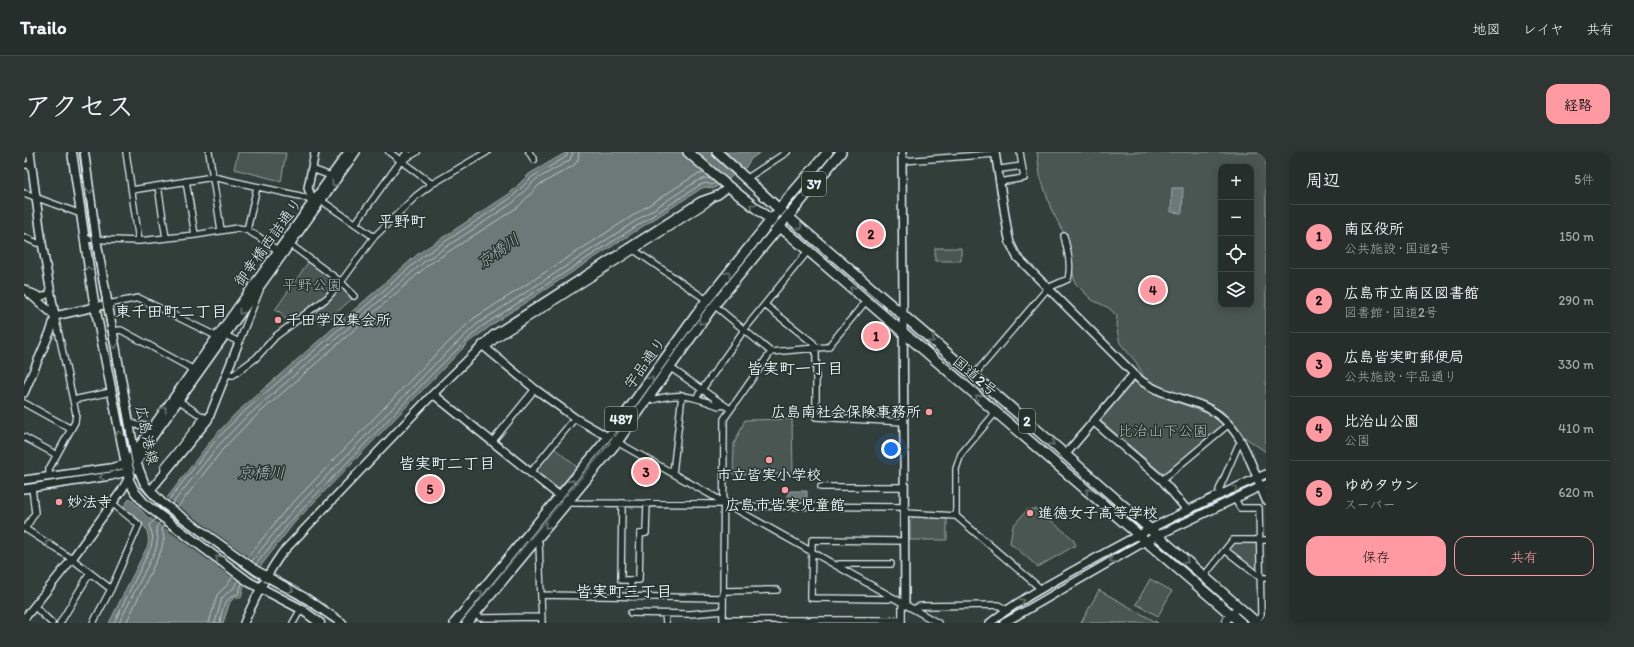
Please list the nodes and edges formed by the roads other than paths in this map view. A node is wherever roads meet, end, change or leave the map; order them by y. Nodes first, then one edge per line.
1 (30, 152) edge
2 (72, 152) edge
3 (84, 152) edge
4 (126, 152) edge
5 (209, 152) edge
6 (315, 152) edge
7 (348, 152) edge
8 (356, 152) edge
9 (389, 152) edge
10 (407, 152) edge
11 (418, 152) edge
12 (487, 152) edge
13 (529, 152) edge
14 (688, 152) edge
15 (717, 152) edge
16 (786, 152) edge
17 (828, 152) edge
18 (841, 152) edge
19 (902, 152) edge
20 (1020, 152) edge
21 (995, 153) edge
22 (534, 160) dead end
23 (400, 161) junction
24 (902, 161) junction
25 (28, 165) edge
26 (1022, 166) junction
27 (312, 169) junction
28 (1000, 169) dead end
29 (743, 175) junction
30 (331, 176) junction
31 (213, 177) junction
32 (186, 181) junction
33 (999, 182) junction
34 (432, 184) junction
35 (726, 185) junction
36 (158, 186) junction
37 (257, 187) junction
38 (132, 190) junction
39 (24, 194) edge
40 (714, 197) junction
41 (36, 198) junction
42 (313, 201) junction
43 (322, 201) junction
44 (779, 209) junction
45 (81, 214) junction
46 (788, 217) junction
47 (771, 220) junction
48 (354, 224) junction
49 (780, 227) junction
50 (221, 230) junction
51 (247, 230) junction
52 (195, 235) junction
53 (1064, 236) dead end
54 (24, 237) edge
55 (374, 237) junction
56 (166, 238) junction
57 (84, 239) junction
58 (96, 239) junction
59 (139, 241) junction
60 (287, 242) junction
61 (42, 243) junction
62 (634, 250) junction
63 (808, 251) junction
64 (280, 253) junction
65 (263, 282) junction
66 (341, 282) junction
67 (1048, 288) junction
68 (24, 289) edge
69 (50, 293) junction
70 (354, 296) dead end
71 (866, 301) junction
72 (711, 303) junction
73 (108, 304) junction
74 (765, 304) junction
75 (95, 307) junction
76 (902, 315) junction
77 (54, 316) junction
78 (744, 330) junction
79 (113, 331) junction
80 (903, 333) junction
81 (225, 335) junction
82 (216, 336) junction
83 (239, 342) junction
84 (484, 346) junction
85 (816, 348) junction
86 (771, 352) junction
87 (666, 365) junction
88 (195, 371) junction
89 (226, 374) junction
90 (974, 375) junction
91 (1133, 375) junction
92 (535, 389) junction
93 (701, 390) junction
94 (111, 392) junction
95 (24, 393) edge
96 (433, 394) junction
97 (682, 395) junction
98 (648, 398) junction
99 (696, 398) junction
100 (73, 400) junction
101 (178, 400) junction
102 (24, 403) edge
103 (724, 405) junction
104 (730, 409) junction
105 (996, 412) junction
106 (206, 418) junction
107 (575, 418) junction
108 (129, 421) junction
109 (1094, 421) junction
110 (904, 422) junction
111 (1229, 424) junction
112 (152, 426) junction
113 (72, 429) junction
114 (24, 436) edge
115 (609, 437) junction
116 (492, 442) junction
117 (617, 442) junction
118 (1242, 442) junction
119 (134, 451) junction
120 (1065, 454) junction
121 (57, 455) junction
122 (136, 462) junction
123 (127, 472) junction
124 (530, 473) junction
125 (673, 473) junction
126 (1266, 474) edge
127 (49, 476) junction
128 (1257, 478) junction
129 (24, 480) edge
130 (1162, 480) junction
131 (1263, 485) edge
132 (821, 487) dead end
133 (904, 487) junction
134 (32, 488) junction
135 (24, 490) edge
136 (150, 491) junction
137 (1220, 496) junction
138 (563, 499) junction
139 (1235, 499) junction
140 (1266, 500) edge
141 (723, 502) junction
142 (622, 503) junction
143 (647, 503) junction
144 (112, 504) junction
145 (735, 509) junction
146 (904, 510) junction
147 (1187, 510) junction
148 (956, 516) junction
149 (24, 528) edge
150 (1150, 529) junction
151 (1138, 534) junction
152 (1157, 536) junction
153 (536, 538) junction
154 (905, 540) junction
155 (1263, 540) edge
156 (1146, 541) junction
157 (1225, 550) junction
158 (811, 551) junction
159 (72, 559) junction
160 (891, 564) dead end
161 (838, 566) junction
162 (90, 573) junction
163 (1204, 576) junction
164 (266, 577) junction
165 (1263, 578) edge
166 (631, 580) junction
167 (259, 588) junction
168 (111, 589) junction
169 (1041, 589) junction
170 (777, 590) dead end
171 (723, 591) junction
172 (541, 596) junction
173 (630, 597) junction
174 (892, 597) junction
175 (723, 598) junction
176 (903, 604) junction
177 (34, 606) junction
178 (1264, 606) edge
179 (1238, 607) junction
180 (914, 609) junction
181 (301, 610) junction
182 (1007, 610) junction
183 (723, 611) junction
184 (475, 613) junction
185 (631, 613) dead end
186 (665, 614) junction
187 (1231, 614) junction
188 (24, 619) edge
189 (542, 620) edge
190 (902, 621) edge
191 (723, 622) edge
192 (52, 623) edge
193 (60, 623) edge
194 (93, 623) edge
195 (244, 623) edge
196 (293, 623) edge
197 (320, 623) edge
198 (342, 623) edge
199 (455, 623) edge
200 (467, 623) edge
201 (666, 623) edge
202 (938, 623) edge
203 (990, 623) edge
204 (1004, 623) edge
205 (1226, 623) edge
206 (1241, 623) edge
207 (1257, 623) edge

1 - 25 street
2 - 45 main road, 広島港線
3 -> 58 main road, 広島港線
4 - 38 street
5 - 31 street
6 - 27 street
7 - 30 street, 御幸橋西詰通り
8 -> 43 street, 御幸橋西詰通り
9 - 23 street
10 - 23 street
11 - 23 street
12 - 34 street
13 - 22 street
14 - 35 main road, 国道2号 / 2
15 - 29 main road, 国道2号 / 2
16 - 29 street
17 - 44 main road, 37
18 - 46 main road, 37
19 - 24 street
20 - 26 street
21 - 24 street
21 - 33 street
23 - 34 street
23 - 48 street
24 - 76 street
25 - 41 street
26 - 28 street
26 - 33 street
27 - 30 street
27 - 42 street
29 - 44 main road, 国道2号 / 2
30 - 42 street, 御幸橋西詰通り
31 - 32 street
31 - 37 street
31 - 50 street
32 - 36 street
32 - 52 street
33 - 67 street
34 - 55 street
35 - 40 street
47 -> 35 main road, 国道2号 / 2
36 - 38 street
36 - 56 street
37 - 42 street
37 - 51 street
38 - 59 street
39 - 41 street
40 - 62 street
40 - 84 street
41 - 45 street
41 - 61 street
42 - 43 street
42 - 60 street, 御幸橋西詰通り
43 - 48 street
43 - 60 street, 御幸橋西詰通り
44 - 46 main road, 国道2号 / 2
44 - 47 main road, 宇品通り / 487
45 - 57 main road, 広島港線
46 - 49 main road, 宇品通り / 487
46 -> 76 main road, 国道2号 / 2
47 - 49 main road, 国道2号 / 2
72 -> 47 main road, 宇品通り / 487
48 - 55 street
49 - 63 main road, 国道2号 / 2
49 - 72 main road, 宇品通り / 487
50 - 51 street
50 - 52 street
51 - 64 street
52 - 56 street
53 - 67 street
54 - 61 street
55 - 66 street
56 - 59 street
57 - 58 street
75 -> 57 main road, 広島港線
58 - 59 street
58 - 73 main road, 広島港線
60 - 64 street, 御幸橋西詰通り
60 - 66 street
61 - 69 street
62 - 72 street
62 - 84 street
71 -> 63 main road, 国道2号 / 2
63 - 74 street
64 - 65 street, 御幸橋西詰通り
64 - 82 street, 御幸橋西詰通り
65 -> 81 street, 御幸橋西詰通り
65 - 83 street
66 - 70 street
66 - 89 street
67 - 90 street
67 - 91 street
68 - 69 street
68 - 77 street
69 - 77 street
71 - 80 main road, 国道2号 / 2
71 - 85 street
72 - 78 street
72 - 87 main road, 宇品通り / 487
73 - 75 street
73 - 79 main road, 広島港線
73 - 82 street
74 - 78 street
74 - 85 street
75 - 77 street
75 - 94 main road, 広島港線
76 - 80 street
76 -> 90 main road, 国道2号 / 2
77 - 95 street
77 - 100 street
78 - 86 street
78 - 93 street
79 - 88 street
79 -> 108 main road, 広島港線
105 -> 80 main road, 国道2号 / 2
80 - 110 street
81 - 82 street
81 - 83 street
81 - 88 street, 御幸橋西詰通り
82 - 88 street, 御幸橋西詰通り
83 - 89 street
84 - 92 street
84 - 96 street
85 - 86 street
85 - 110 street
86 - 104 street
87 - 93 street
87 - 98 main road, 宇品通り / 487
115 -> 87 main road, 宇品通り / 487
88 - 101 street, 御幸橋西詰通り
112 -> 88 street, 御幸橋西詰通り
89 - 106 street
90 -> 120 main road, 国道2号 / 2
91 - 109 street
91 - 111 street
92 - 107 street
92 - 116 street
93 - 99 street
93 - 103 street
94 - 100 street
123 -> 94 main road, 広島港線
96 - 116 street
96 - 164 street
97 - 98 street
97 - 99 street
97 - 125 street
98 - 117 main road, 宇品通り / 487
99 - 103 street
100 - 113 street
101 - 106 street
101 - 122 street, 御幸橋西詰通り
102 - 113 street
103 - 104 street
104 - 141 street
105 - 148 street
151 -> 105 main road, 国道2号 / 2
106 - 136 street
107 - 115 street
107 - 124 street
108 - 112 street
108 - 119 main road, 広島港線
109 - 120 street
109 - 130 street
110 - 133 street
111 - 118 street
111 - 130 street
112 - 119 street, 御幸橋西詰通り
113 - 121 street
114 - 121 street
115 - 117 street
138 -> 115 main road, 宇品通り / 487
116 - 124 street
117 - 125 street
117 - 138 main road, 宇品通り / 487
118 - 128 street
118 - 137 street
119 - 122 main road, 広島港線
119 - 123 street, 御幸橋西詰通り
120 - 150 main road, 国道2号 / 2
121 - 127 street
122 - 123 street, 御幸橋西詰通り
122 - 136 main road, 広島港線
123 - 127 street
123 -> 134 street
123 - 144 street
167 -> 123 main road, 広島港線
124 - 138 street
125 - 141 street
126 - 128 street
127 - 129 street
128 - 131 street
137 -> 128 street
130 - 147 street
131 - 139 street
131 - 140 street
132 - 133 street
133 - 146 street
134 - 135 street
134 - 149 street
136 - 164 main road, 広島港線
137 - 147 street
138 - 142 street
138 -> 153 main road, 宇品通り / 487
199 -> 138 main road, 宇品通り / 487
139 - 152 street
139 - 155 street
141 - 143 street
141 - 145 street
141 - 171 street
142 - 143 street
142 - 166 street
143 - 166 street
144 - 159 street
144 - 168 street
145 - 146 street
145 - 158 street
146 - 148 street
146 - 154 street
147 - 150 street
148 - 169 street
159 -> 149 street
150 - 151 street
150 - 152 main road, 国道2号 / 2
151 - 156 main road, 国道2号 / 2
151 - 169 street
152 - 156 street
152 -> 163 main road, 国道2号 / 2
153 - 172 street
153 - 184 main road, 宇品通り / 487
154 - 158 street
154 - 176 street
155 - 157 street
155 - 165 street
156 - 187 main road, 国道2号 / 2
156 -> 204 street
157 - 163 street
157 - 165 street
158 - 161 street
158 - 174 street
159 - 162 street
159 - 177 street
160 - 161 street
161 - 174 street
162 - 168 street
162 - 193 street
163 - 179 main road, 国道2号 / 2
164 - 167 street
164 -> 198 main road, 広島港線
165 - 178 street
166 - 173 street
167 - 181 main road, 広島港線
167 - 195 street
168 - 194 street
182 -> 169 street
170 - 171 street
171 - 175 street
172 - 173 street
172 - 189 street
173 - 175 street
174 - 176 street
175 - 183 street
176 - 180 street
176 - 190 street
177 - 188 street
177 - 192 street
178 - 207 street
179 - 187 street
179 - 207 main road, 国道2号 / 2
180 - 182 street
180 - 202 street
181 - 196 street
181 - 197 main road, 広島港線
182 - 203 street
183 - 186 street
183 - 191 street
184 - 189 street
184 - 200 main road, 宇品通り / 487
185 - 186 street
186 - 201 street
187 - 205 street
187 - 206 main road, 国道2号 / 2
190 - 191 street

